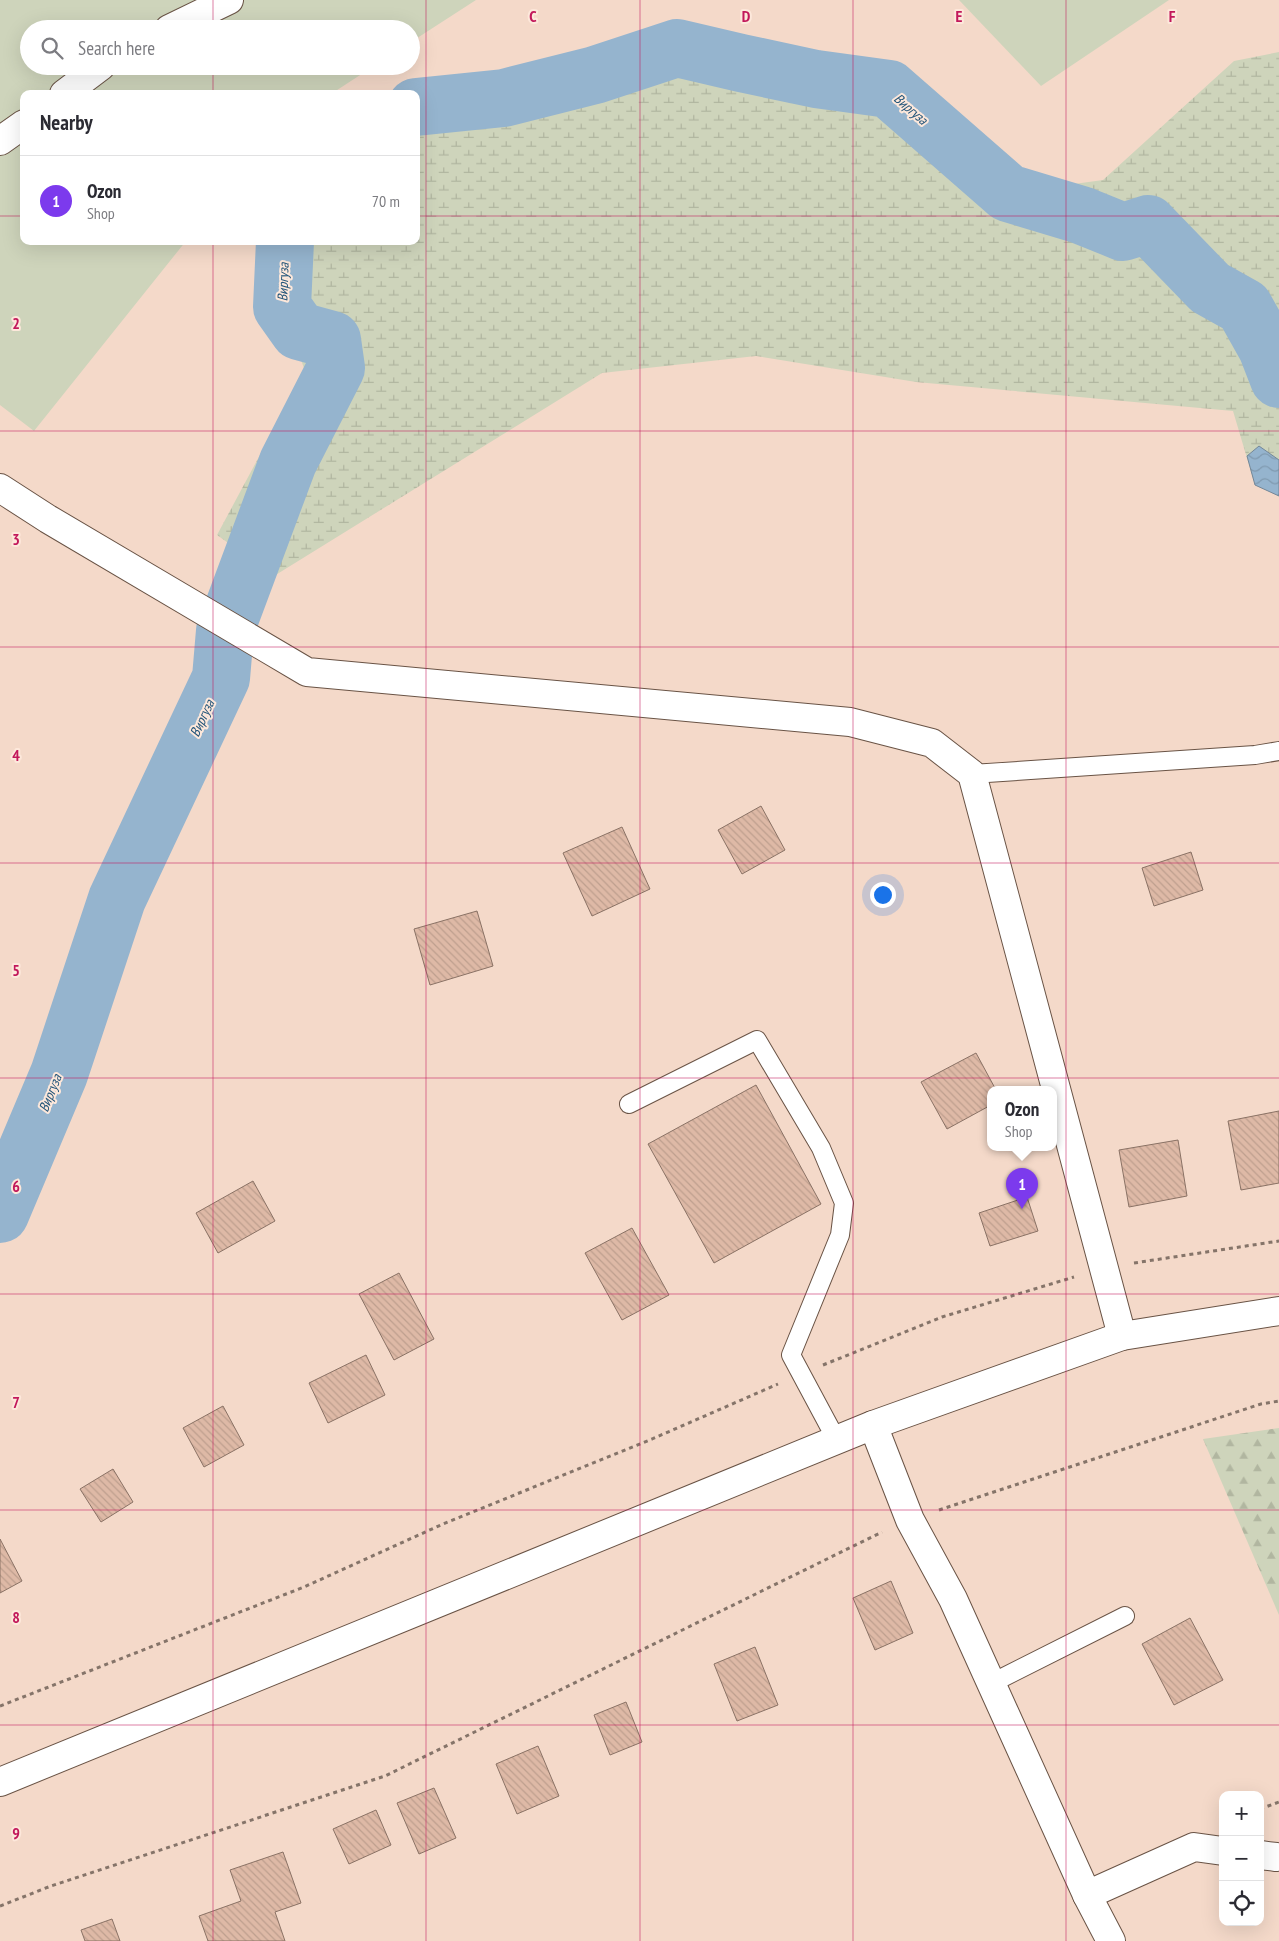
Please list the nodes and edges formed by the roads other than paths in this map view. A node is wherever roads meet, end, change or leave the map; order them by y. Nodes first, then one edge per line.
1 (230, 0) edge
2 (188, 20) edge
3 (89, 75) edge
4 (69, 90) edge
5 (20, 127) edge
6 (0, 141) edge
7 (0, 488) edge
8 (1279, 751) edge
9 (972, 774) junction
10 (1055, 1086) edge
11 (1057, 1092) edge
12 (629, 1104) dead end
13 (1279, 1311) edge
14 (1122, 1336) junction
15 (873, 1425) junction
16 (836, 1439) junction
17 (1125, 1616) dead end
18 (992, 1684) junction
19 (0, 1782) edge
20 (1219, 1850) edge
21 (1087, 1895) junction
22 (1111, 1941) edge

1 - 2 street
3 - 4 street
5 - 6 street
7 - 9 street
8 - 9 lane
9 - 10 street
11 - 14 street
12 - 16 lane
13 - 14 street
14 - 15 street
15 - 16 street
15 - 18 street
16 - 19 street
17 - 18 lane
18 - 21 street
20 - 21 street
21 - 22 street

